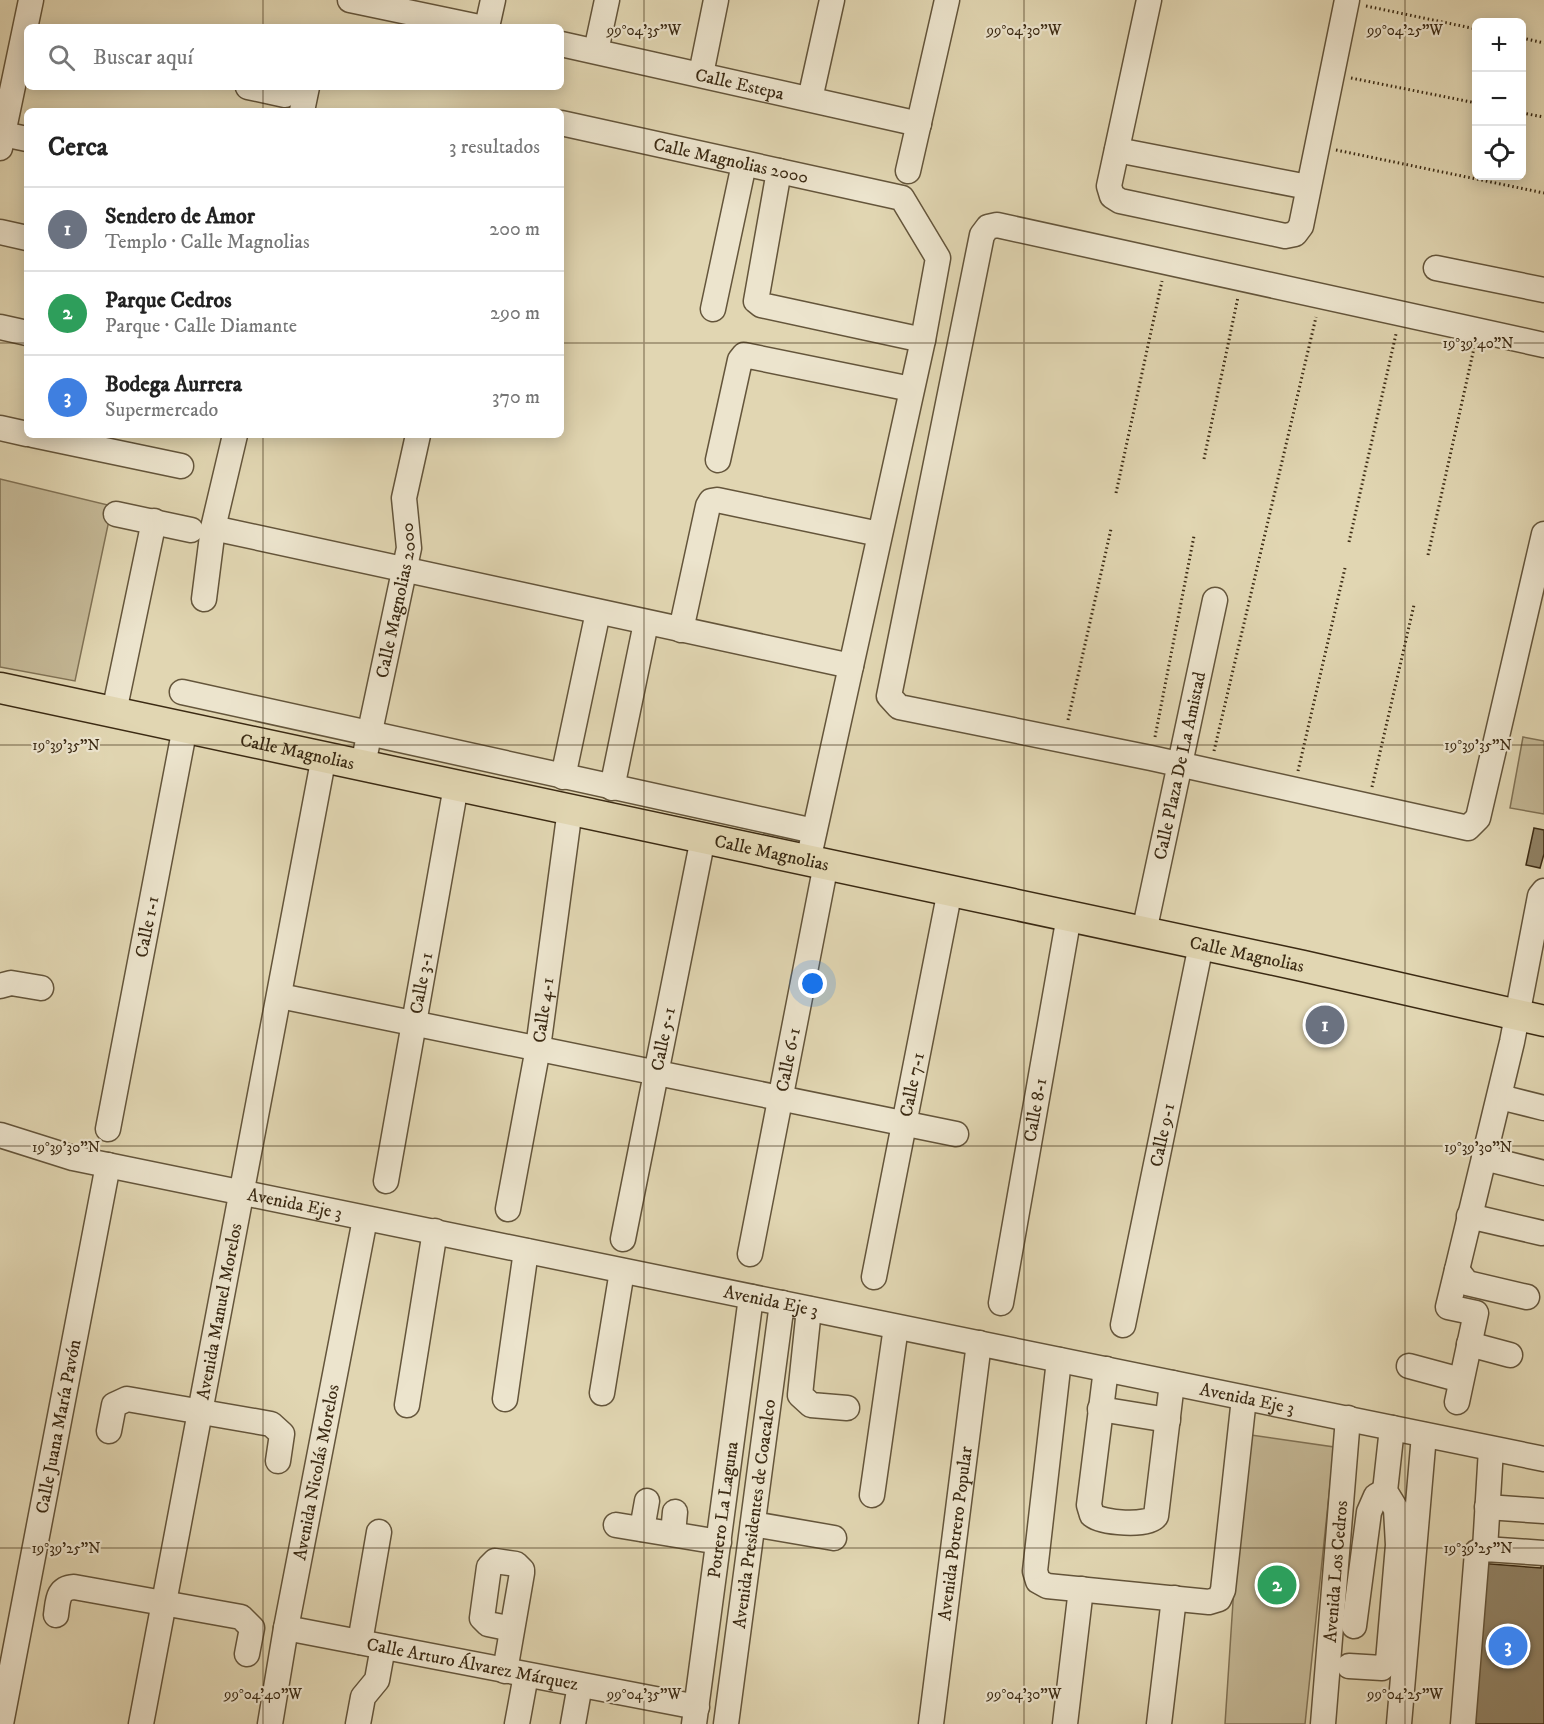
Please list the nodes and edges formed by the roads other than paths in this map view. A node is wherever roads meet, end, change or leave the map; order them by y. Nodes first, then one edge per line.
1 (31, 0) edge
2 (350, 0) edge
3 (493, 0) edge
4 (607, 0) edge
5 (716, 0) edge
6 (832, 0) edge
7 (947, 0) edge
8 (1149, 0) edge
9 (1347, 1) edge
10 (383, 3) edge
11 (27, 24) edge
12 (467, 24) edge
13 (488, 24) edge
14 (24, 42) edge
15 (564, 45) edge
16 (596, 51) junction
17 (701, 74) junction
18 (262, 90) edge
19 (298, 98) edge
20 (810, 99) junction
21 (564, 124) edge
22 (918, 124) junction
23 (24, 139) edge
24 (2, 141) edge
25 (1117, 150) junction
26 (744, 164) junction
27 (779, 171) junction
28 (908, 171) dead end
29 (1308, 187) junction
30 (902, 198) joint
31 (0, 232) edge
32 (24, 237) edge
33 (1436, 268) dead end
34 (1544, 290) edge
35 (713, 309) dead end
36 (0, 327) edge
37 (24, 332) edge
38 (923, 340) junction
39 (1544, 345) edge
40 (911, 389) junction
41 (0, 428) edge
42 (24, 433) edge
43 (47, 438) edge
44 (234, 438) edge
45 (417, 438) edge
46 (718, 460) dead end
47 (181, 466) dead end
48 (116, 514) dead end
49 (154, 521) junction
50 (202, 529) junction
51 (879, 534) junction
52 (1544, 534) edge
53 (405, 570) junction
54 (204, 599) dead end
55 (1215, 600) dead end
56 (598, 612) junction
57 (646, 623) junction
58 (681, 630) junction
59 (851, 666) junction
60 (0, 688) edge
61 (182, 692) dead end
62 (114, 712) junction
63 (185, 727) junction
64 (370, 734) junction
65 (324, 756) junction
66 (1179, 764) junction
67 (363, 765) junction
68 (563, 777) junction
69 (456, 786) junction
70 (612, 788) junction
71 (570, 810) junction
72 (814, 831) junction
73 (703, 838) junction
74 (817, 863) junction
75 (950, 890) junction
76 (1544, 891) edge
77 (1069, 916) junction
78 (1144, 932) junction
79 (1201, 945) junction
80 (1536, 961) edge
81 (0, 987) edge
82 (41, 988) dead end
83 (280, 996) junction
84 (1531, 1018) edge
85 (414, 1022) junction
86 (538, 1048) junction
87 (657, 1073) junction
88 (1500, 1097) junction
89 (781, 1100) junction
90 (1544, 1108) edge
91 (905, 1123) junction
92 (108, 1129) dead end
93 (956, 1134) dead end
94 (0, 1135) edge
95 (1484, 1158) junction
96 (108, 1165) junction
97 (1544, 1173) edge
98 (386, 1180) dead end
99 (242, 1191) junction
100 (508, 1209) dead end
101 (1469, 1216) junction
102 (365, 1219) junction
103 (435, 1231) junction
104 (1542, 1233) dead end
105 (623, 1239) dead end
106 (526, 1251) junction
107 (750, 1254) dead end
108 (1456, 1270) junction
109 (622, 1271) junction
110 (874, 1277) dead end
111 (751, 1297) junction
112 (1527, 1297) dead end
113 (782, 1303) junction
114 (1001, 1303) dead end
115 (809, 1309) junction
116 (1123, 1325) dead end
117 (896, 1327) junction
118 (979, 1343) junction
119 (1469, 1344) junction
120 (1510, 1355) dead end
121 (1059, 1359) junction
122 (1409, 1366) dead end
123 (1106, 1369) junction
124 (1172, 1383) junction
125 (602, 1393) dead end
126 (1244, 1398) junction
127 (505, 1399) dead end
128 (406, 1405) dead end
129 (847, 1408) dead end
130 (1100, 1409) junction
131 (200, 1412) junction
132 (1348, 1419) junction
133 (1168, 1420) junction
134 (1392, 1428) junction
135 (109, 1431) dead end
136 (1424, 1435) junction
137 (1491, 1449) junction
138 (1544, 1460) edge
139 (278, 1461) dead end
140 (1385, 1491) junction
141 (872, 1495) dead end
142 (647, 1501) dead end
143 (1487, 1507) junction
144 (1544, 1511) edge
145 (753, 1524) junction
146 (616, 1525) dead end
147 (642, 1529) junction
148 (379, 1532) dead end
149 (834, 1538) dead end
150 (718, 1542) junction
151 (1363, 1543) junction
152 (1398, 1545) junction
153 (1485, 1549) junction
154 (1544, 1553) edge
155 (1081, 1589) junction
156 (1356, 1593) junction
157 (1392, 1595) junction
158 (1174, 1598) junction
159 (164, 1602) junction
160 (56, 1615) dead end
161 (1354, 1626) dead end
162 (286, 1628) junction
163 (512, 1629) dead end
164 (360, 1642) junction
165 (383, 1647) junction
166 (247, 1654) dead end
167 (7, 1660) edge
168 (1349, 1666) dead end
169 (516, 1673) junction
170 (580, 1685) junction
171 (4, 1690) edge
172 (695, 1716) edge
173 (0, 1724) edge
174 (141, 1724) edge
175 (270, 1724) edge
176 (358, 1724) edge
177 (517, 1724) edge
178 (573, 1724) edge
179 (726, 1724) edge
180 (931, 1724) edge
181 (1065, 1724) edge
182 (1159, 1724) edge
183 (1323, 1724) edge
184 (1399, 1724) edge
185 (1463, 1724) edge

1 - 11 street
2 - 10 street
3 - 13 street
4 - 16 street
5 - 17 street
6 - 20 street
7 - 22 street
8 - 25 street
9 - 29 street
10 - 12 street
14 - 24 street
15 - 16 street, Calle Estepa
16 - 17 street, Calle Estepa
17 - 20 street, Calle Estepa
18 - 19 street
20 - 22 street, Calle Estepa
21 - 26 street, Calle Magnolias 2000
22 - 28 street
23 - 24 street
25 - 29 street
25 - 29 street
26 - 27 street, Calle Magnolias 2000
26 - 35 street
27 - 30 street, Calle Magnolias 2000
27 - 38 street
30 - 38 street, Calle 6-1
31 - 32 street
33 - 34 street
36 - 37 street
38 - 40 street, Calle 6-1
39 - 66 street
40 - 46 street
40 - 51 street, Calle 6-1
41 - 42 street
43 - 47 street
44 - 50 street
45 - 53 street, Calle Magnolias 2000
48 - 49 street
49 - 50 street
49 - 62 street
50 - 53 street
50 - 54 street
51 - 58 street
51 - 59 street, Calle 6-1
52 - 66 street
53 - 56 street
53 - 64 street, Calle Magnolias 2000
55 - 66 street, Calle Plaza De La Amistad
56 - 57 street
56 - 68 street
57 - 58 street
57 - 70 street
58 - 59 street
59 - 72 street, Calle 6-1
60 - 62 main road, Calle Magnolias
61 - 64 street
62 - 63 main road, Calle Magnolias
63 - 65 main road, Calle Magnolias
63 - 92 street, Calle 1-1
64 - 67 street, Calle Magnolias 2000
64 - 68 street
65 - 67 main road, Calle Magnolias
65 - 83 street, Avenida Manuel Morelos
66 - 78 street, Calle Plaza De La Amistad
67 - 69 main road, Calle Magnolias
68 - 70 street
69 - 71 main road, Calle Magnolias
69 - 85 street, Calle 3-1
70 - 72 street
71 - 73 main road, Calle Magnolias
71 - 86 street, Calle 4-1
72 - 74 street, Calle 6-1
73 - 74 main road, Calle Magnolias
73 - 87 street, Calle 5-1
74 - 75 main road, Calle Magnolias
74 - 89 street, Calle 6-1
75 - 77 main road, Calle Magnolias
75 - 91 street, Calle 7-1
76 - 80 street
77 - 78 main road, Calle Magnolias
77 - 114 street, Calle 8-1
78 - 79 main road, Calle Magnolias
79 - 84 main road, Calle Magnolias
79 - 116 street, Calle 9-1
80 - 84 street
81 - 82 street
83 - 85 street
83 - 99 street, Avenida Manuel Morelos
84 - 88 street
85 - 86 street
85 - 98 street, Calle 3-1
86 - 87 street
86 - 100 street, Calle 4-1
87 - 89 street
87 - 105 street, Calle 5-1
88 - 90 street
88 - 95 street
89 - 91 street
89 - 107 street, Calle 6-1
91 - 93 street
91 - 110 street, Calle 7-1
94 - 96 street, Avenida Eje 3
95 - 97 street
95 - 101 street
96 - 99 street, Avenida Eje 3
96 - 167 street, Calle Juana María Pavón
99 - 102 street, Avenida Eje 3
99 - 131 street, Avenida Manuel Morelos
101 - 104 street
101 - 108 street
102 - 103 street, Avenida Eje 3
102 - 162 street, Avenida Nicolás Morelos
103 - 106 street, Avenida Eje 3
103 - 128 street
106 - 109 street, Avenida Eje 3
106 - 127 street
108 - 112 street
108 - 119 street
109 - 111 street, Avenida Eje 3
109 - 125 street
111 - 113 street, Avenida Eje 3
111 - 150 street, Potrero La Laguna
113 - 115 street, Avenida Eje 3
113 - 145 street, Avenida Presidentes de Coacalco
115 - 117 street, Avenida Eje 3
115 - 129 street
117 - 118 street, Avenida Eje 3
117 - 141 street
118 - 121 street, Avenida Eje 3
118 - 180 street, Avenida Potrero Popular
119 - 120 street
119 - 122 street
121 - 123 street, Avenida Eje 3
121 - 155 street
123 - 124 street, Avenida Eje 3
123 - 130 street
124 - 126 street, Avenida Eje 3
124 - 133 street
126 - 132 street, Avenida Eje 3
126 - 158 street
130 - 133 street
130 - 133 street
131 - 135 street
131 - 139 street
131 - 159 street, Avenida Manuel Morelos
132 - 134 street, Avenida Eje 3
132 - 183 street, Avenida Los Cedros
134 - 136 street, Avenida Eje 3
134 - 140 street
136 - 137 street, Avenida Eje 3
136 - 184 street
137 - 138 street, Avenida Eje 3
137 - 143 street
140 - 151 street
140 - 152 street
142 - 147 street
143 - 144 street
143 - 153 street
145 - 149 street
145 - 179 street, Avenida Presidentes de Coacalco
146 - 147 street
147 - 150 street
148 - 164 street
150 - 172 street, Potrero La Laguna
151 - 152 street
151 - 156 street
152 - 157 street
153 - 154 street
153 - 185 street
155 - 158 street
155 - 181 street
156 - 157 street
156 - 161 street
157 - 168 street
158 - 182 street
159 - 160 street
159 - 166 street
159 - 174 street, Avenida Manuel Morelos
162 - 164 street, Calle Arturo Álvarez Márquez
162 - 175 street, Avenida Nicolás Morelos
163 - 169 street
164 - 165 street, Calle Arturo Álvarez Márquez
165 - 169 street, Calle Arturo Álvarez Márquez
165 - 176 street
167 - 171 street, Calle Juana María Pavón
169 - 170 street, Calle Arturo Álvarez Márquez
169 - 177 street
170 - 172 street, Calle Arturo Álvarez Márquez
170 - 178 street
171 - 173 street, Calle Juana María Pavón

